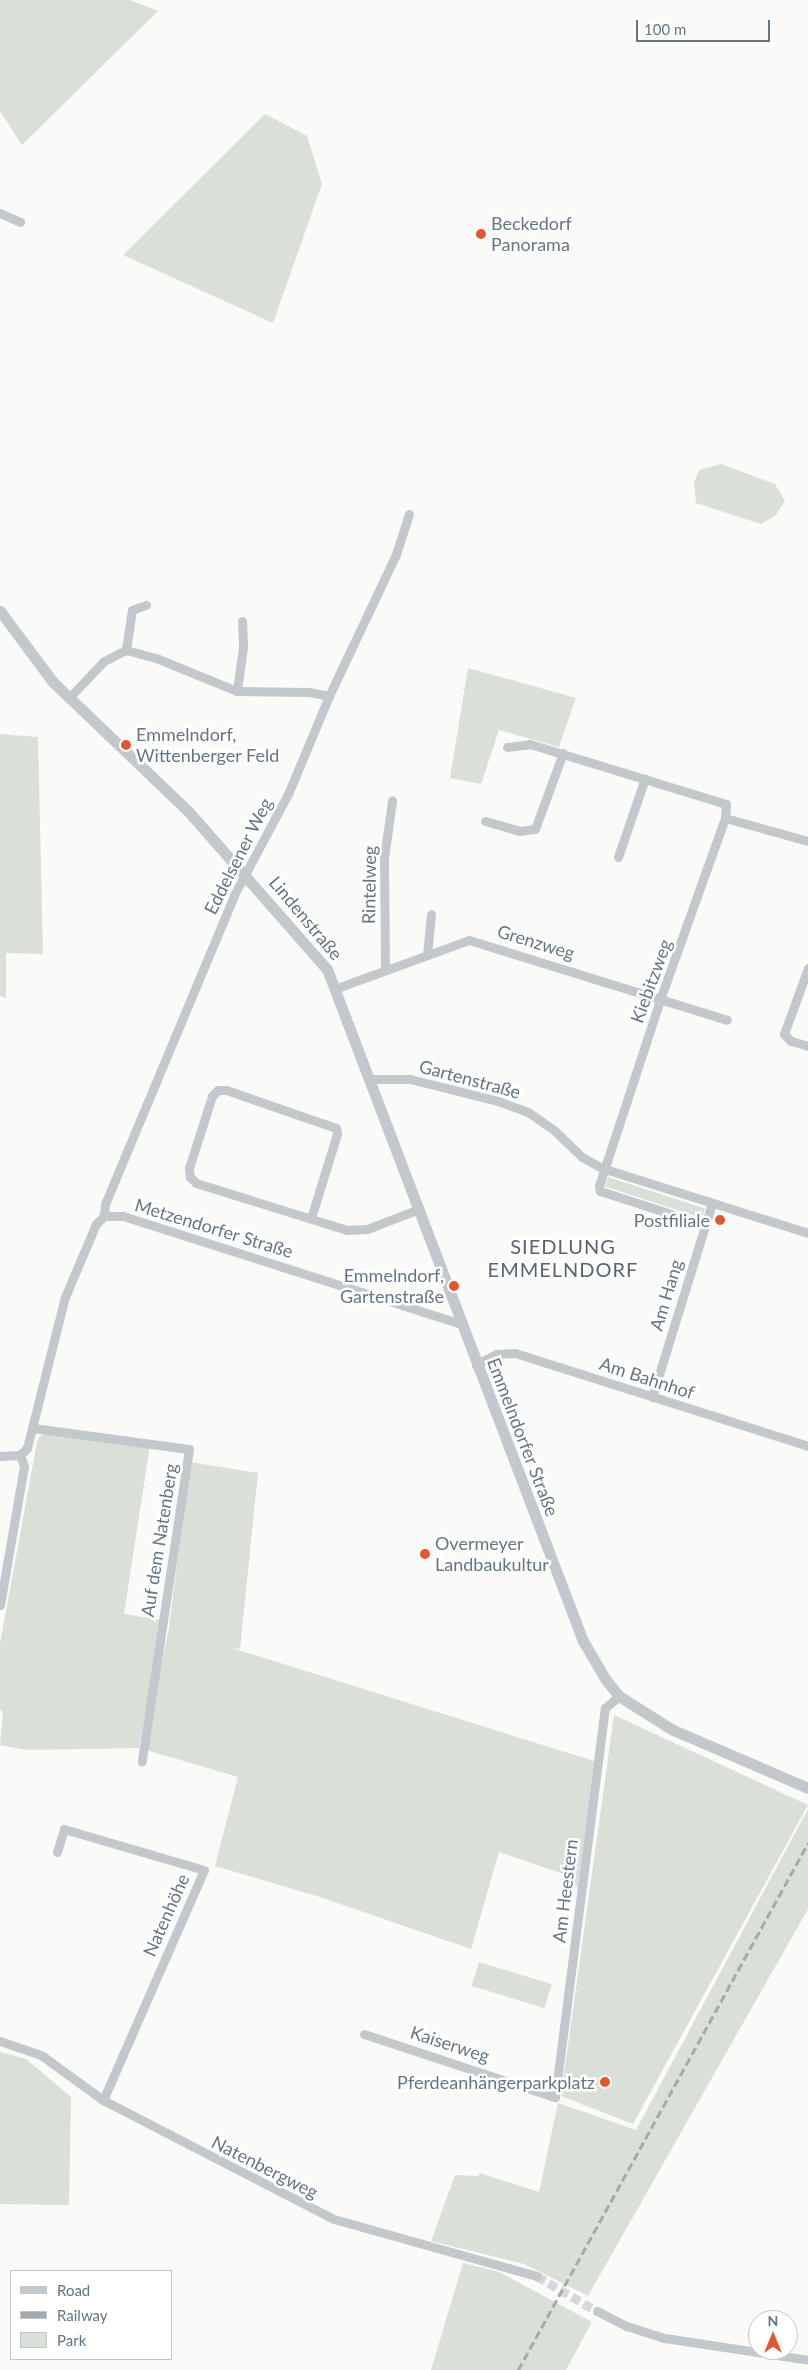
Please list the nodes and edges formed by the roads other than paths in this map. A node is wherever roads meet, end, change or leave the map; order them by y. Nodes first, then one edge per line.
1 (0, 213) edge
2 (20, 222) dead end
3 (409, 514) dead end
4 (146, 604) dead end
5 (0, 611) edge
6 (242, 621) dead end
7 (126, 650) junction
8 (237, 692) junction
9 (329, 696) junction
10 (69, 698) junction
11 (507, 747) dead end
12 (563, 753) junction
13 (645, 778) junction
14 (392, 802) dead end
15 (725, 818) junction
16 (485, 821) dead end
17 (808, 841) edge
18 (618, 857) dead end
19 (245, 873) junction
20 (431, 914) dead end
21 (427, 955) junction
22 (808, 968) edge
23 (385, 969) junction
24 (337, 988) junction
25 (804, 988) edge
26 (661, 997) junction
27 (727, 1020) dead end
28 (808, 1046) edge
29 (370, 1079) junction
30 (602, 1168) junction
31 (712, 1203) junction
32 (419, 1209) junction
33 (104, 1216) junction
34 (311, 1218) junction
35 (705, 1225) junction
36 (808, 1233) edge
37 (461, 1324) junction
38 (476, 1365) junction
39 (652, 1396) junction
40 (33, 1428) junction
41 (808, 1446) edge
42 (20, 1455) junction
43 (0, 1456) edge
44 (0, 1605) edge
45 (619, 1696) junction
46 (142, 1761) dead end
47 (808, 1788) edge
48 (56, 1852) dead end
49 (364, 2034) dead end
50 (0, 2041) edge
51 (555, 2097) joint
52 (103, 2100) junction
53 (537, 2276) tunnel mouth
54 (597, 2311) tunnel mouth
55 (808, 2360) edge

1 - 2 street
3 - 9 street, Eddelsener Weg
4 - 7 street
5 - 10 street, Lindenstraße
6 - 8 street
7 - 8 street
7 - 10 street
8 - 9 street
9 - 19 street, Eddelsener Weg
10 - 19 street, Lindenstraße
11 - 12 street
12 - 13 street
12 - 16 street
13 - 15 street, Kiebitzweg
13 - 18 street
14 - 23 street, Rintelweg
15 - 17 street
15 - 26 street, Kiebitzweg
19 - 24 street, Lindenstraße
19 - 33 street, Eddelsener Weg
20 - 21 street
21 - 23 street, Grenzweg
21 - 26 street, Grenzweg
22 - 25 street
23 - 24 street, Grenzweg
24 - 29 street, Lindenstraße
25 - 28 street
26 - 27 street, Grenzweg
26 - 30 street, Kiebitzweg
29 - 30 street, Gartenstraße
29 - 32 street, Lindenstraße
30 - 31 street, Gartenstraße
30 - 35 street
31 - 35 street, Am Hang
31 - 36 street, Gartenstraße
32 - 34 street
32 - 37 street, Lindenstraße
33 - 37 street, Metzendorfer Straße
33 - 40 street
34 - 34 street
35 - 39 street, Am Hang
37 - 38 street, Emmelndorfer Straße
38 - 39 street, Am Bahnhof
38 - 45 street, Emmelndorfer Straße
39 - 41 street, Am Bahnhof
40 - 42 street
40 - 46 street, Auf dem Natenberg
42 - 43 street
42 - 44 street
45 - 47 street, Emmelndorfer Straße
45 - 51 street, Am Heestern
48 - 52 street, Natenhöhe
49 - 51 street, Kaiserweg
50 - 52 street, Natenbergweg
52 - 53 street, Natenbergweg
54 - 55 street

